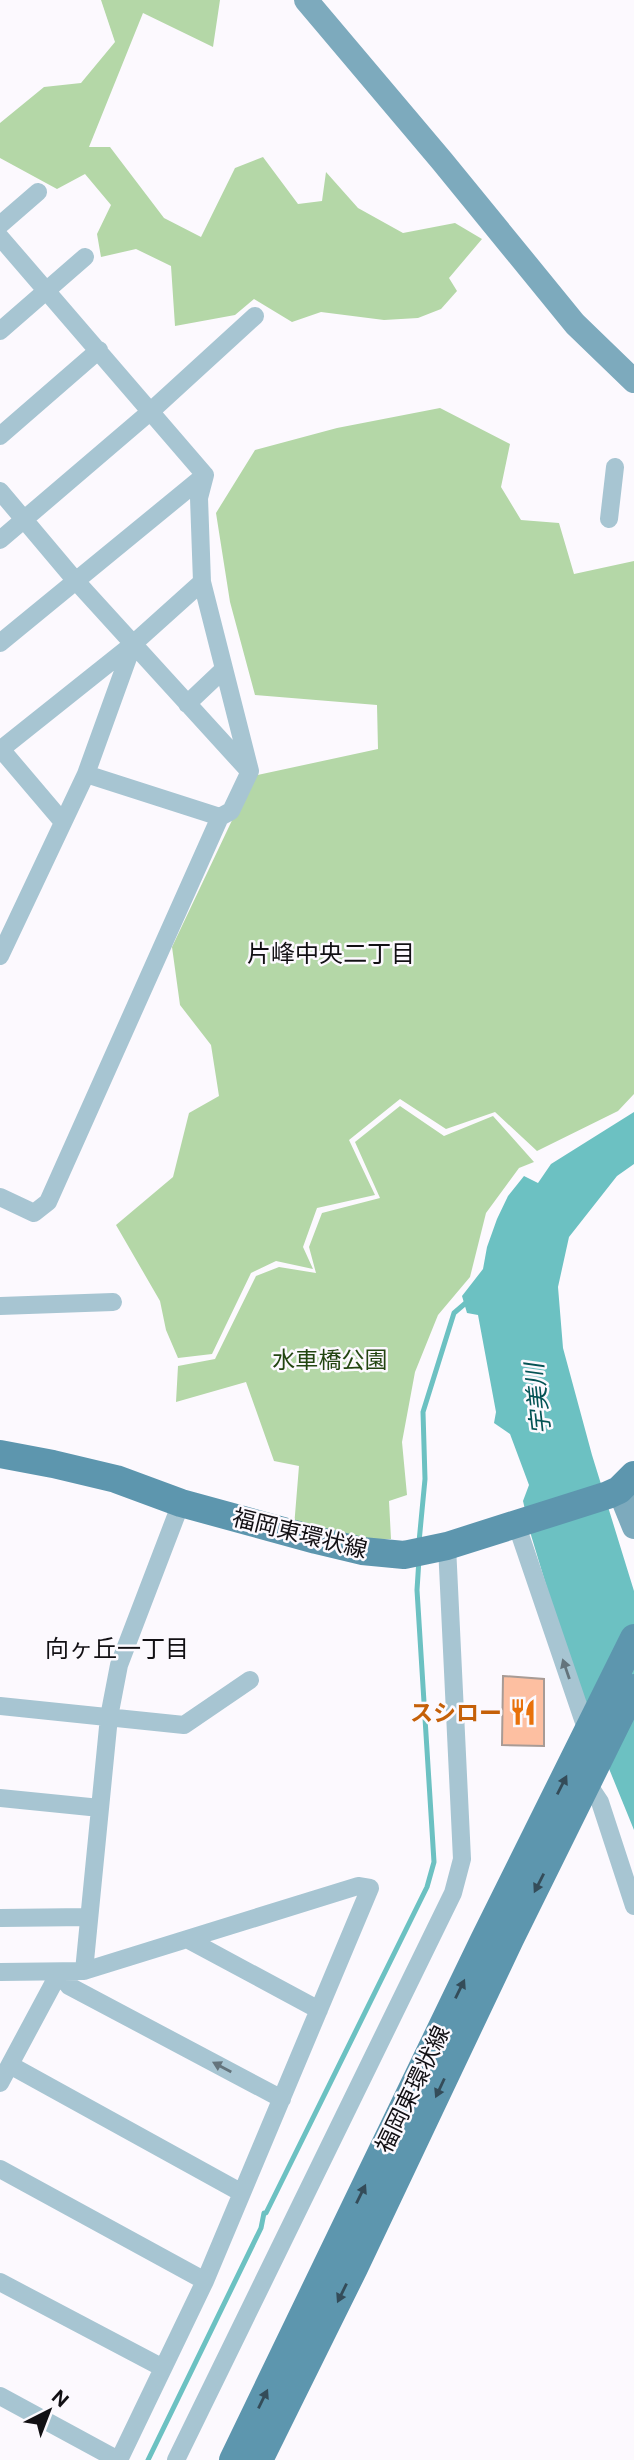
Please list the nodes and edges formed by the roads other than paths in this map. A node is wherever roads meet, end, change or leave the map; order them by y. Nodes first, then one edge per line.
1 (306, 0) edge
2 (38, 192) dead end
3 (0, 225) edge
4 (0, 237) edge
5 (85, 257) dead end
6 (46, 291) junction
7 (255, 316) dead end
8 (0, 331) edge
9 (99, 350) junction
10 (634, 381) edge
11 (151, 411) junction
12 (0, 436) edge
13 (615, 467) dead end
14 (205, 475) junction
15 (0, 491) edge
16 (609, 519) dead end
17 (24, 520) junction
18 (0, 540) edge
19 (75, 580) junction
20 (202, 582) junction
21 (0, 643) edge
22 (133, 644) junction
23 (224, 669) junction
24 (187, 704) junction
25 (0, 749) edge
26 (250, 771) junction
27 (86, 774) junction
28 (220, 817) junction
29 (62, 821) junction
30 (9, 917) edge
31 (0, 956) edge
32 (0, 1197) edge
33 (113, 1302) dead end
34 (0, 1306) edge
35 (0, 1454) edge
36 (620, 1487) edge
37 (181, 1503) junction
38 (520, 1522) junction
39 (634, 1527) edge
40 (442, 1546) junction
41 (634, 1637) edge
42 (250, 1680) dead end
43 (634, 1688) edge
44 (0, 1706) edge
45 (109, 1717) junction
46 (595, 1736) junction
47 (588, 1784) junction
48 (0, 1798) edge
49 (100, 1808) junction
50 (634, 1906) edge
51 (89, 1917) junction
52 (0, 1918) edge
53 (187, 1939) junction
54 (84, 1971) junction
55 (0, 1972) edge
56 (59, 1973) junction
57 (319, 2010) junction
58 (10, 2065) junction
59 (0, 2083) edge
60 (282, 2099) junction
61 (0, 2169) edge
62 (243, 2193) junction
63 (205, 2281) junction
64 (0, 2282) edge
65 (163, 2368) junction
66 (0, 2396) edge
67 (118, 2460) edge
68 (176, 2460) edge
69 (233, 2460) edge
70 (259, 2460) edge

1 - 10 street
2 - 3 street
4 - 6 street
5 - 6 street
6 - 8 street
6 - 9 street
7 - 11 street
9 - 11 street
9 - 12 street
11 - 14 street
11 - 17 street
13 - 16 street
14 - 19 street
14 - 20 street
15 - 17 street
17 - 18 street
17 - 19 street
19 - 21 street
19 - 22 street
20 - 22 street
20 - 23 street
22 - 24 street
22 - 25 street
22 - 27 street
23 - 24 street
23 - 26 street
24 - 26 street
25 - 29 street
26 - 28 street
27 - 28 street
27 - 29 street
28 - 32 street
29 - 30 street
30 - 31 street
33 - 34 street
35 - 37 main road, 福岡東環状線
36 - 38 main road, 福岡東環状線
36 - 39 street
37 - 40 main road, 福岡東環状線
37 - 45 street
38 - 40 main road, 福岡東環状線
46 -> 38 street
40 - 68 street
41 - 46 main road
42 - 45 street
43 - 46 main road
44 - 45 street
45 - 49 street
46 - 47 main road, 福岡東環状線
69 -> 46 main road, 福岡東環状線
47 - 50 street
47 -> 70 main road, 福岡東環状線
48 - 49 street
49 - 51 street
51 - 52 street
51 - 54 street
53 - 54 street
53 - 57 street
53 - 57 street
54 - 56 street
55 - 56 street
56 - 58 street
60 -> 56 street
57 - 60 street
58 - 59 street
58 - 62 street
60 - 62 street
61 - 63 street
62 - 63 street
63 - 65 street
64 - 65 street
65 - 67 street
66 - 67 street

